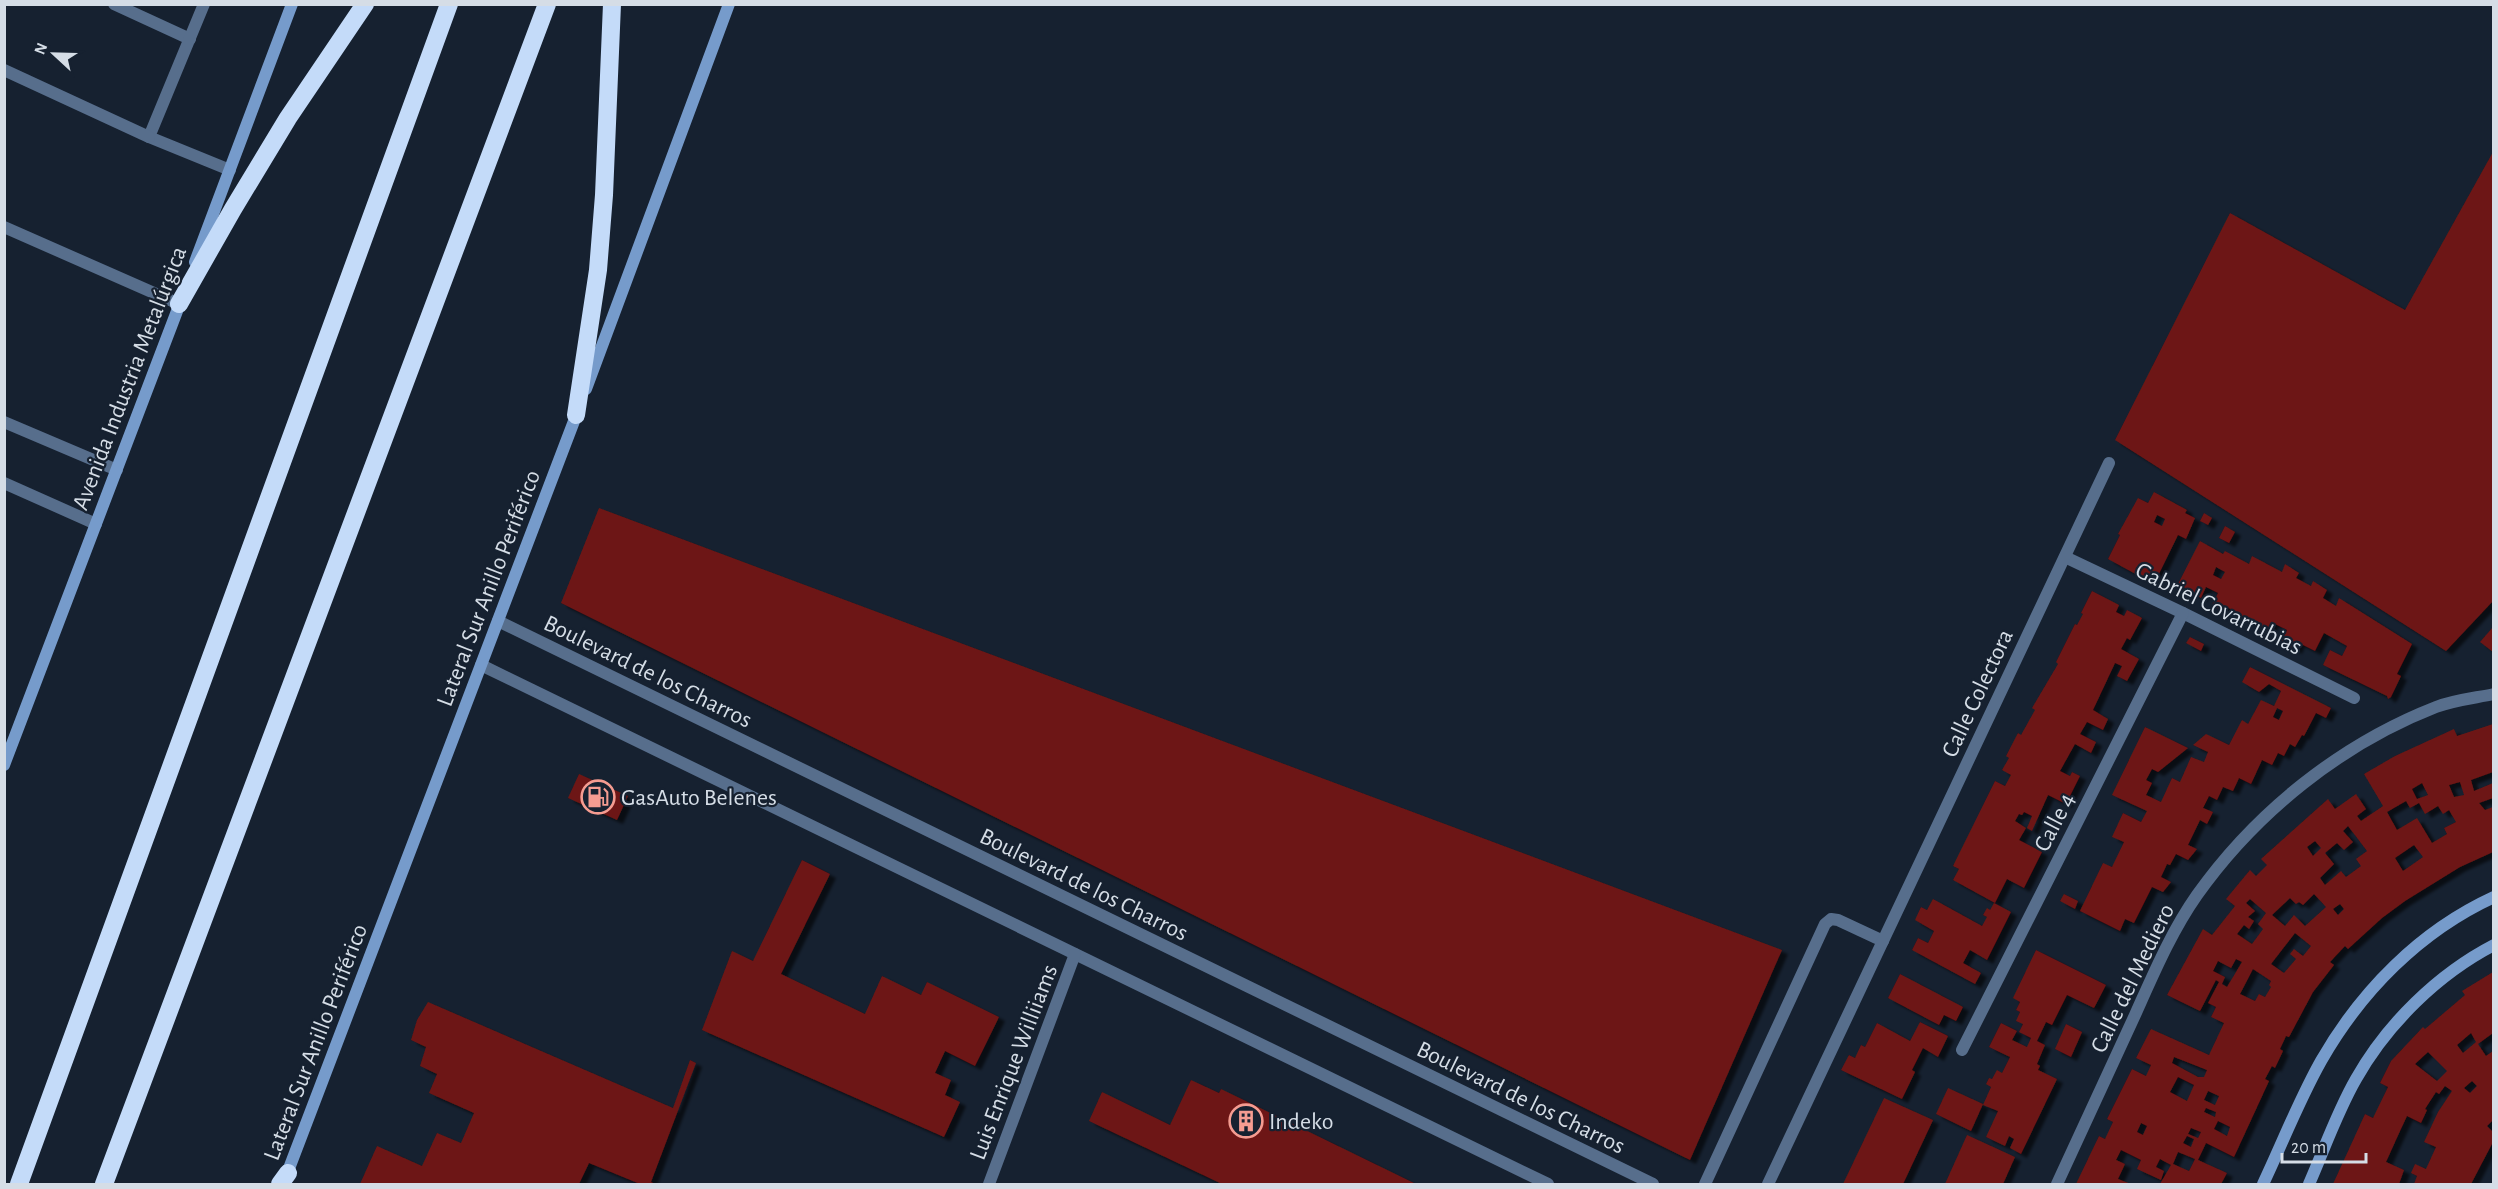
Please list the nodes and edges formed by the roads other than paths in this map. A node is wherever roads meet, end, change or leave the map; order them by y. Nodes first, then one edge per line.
1 (114, 4) edge
2 (204, 4) edge
3 (292, 4) edge
4 (365, 4) edge
5 (449, 4) edge
6 (547, 4) edge
7 (612, 4) edge
8 (729, 4) edge
9 (190, 39) junction
10 (4, 70) edge
11 (149, 137) junction
12 (230, 170) junction
13 (4, 227) edge
14 (180, 304) junction
15 (576, 415) junction
16 (4, 422) edge
17 (2109, 463) dead end
18 (117, 470) junction
19 (4, 483) edge
20 (96, 524) junction
21 (2065, 557) junction
22 (2183, 612) junction
23 (498, 621) junction
24 (481, 665) junction
25 (2493, 694) edge
26 (2354, 698) dead end
27 (4, 765) edge
28 (2493, 897) edge
29 (1883, 941) junction
30 (2493, 945) edge
31 (1075, 954) junction
32 (1962, 1050) dead end
33 (284, 1181) edge
34 (19, 1185) edge
35 (105, 1185) edge
36 (989, 1185) edge
37 (1548, 1185) edge
38 (1653, 1185) edge
39 (1705, 1185) edge
40 (1768, 1185) edge
41 (2057, 1185) edge
42 (2263, 1185) edge
43 (2309, 1185) edge

1 - 9 street
2 - 9 street
3 - 12 main road, Avenida Industria Metalúrgica
4 - 14 highway
5 - 34 highway
6 - 35 highway
7 - 15 highway
8 - 15 main road, Lateral Sur Anillo Periférico
9 - 11 street
10 - 11 street
11 - 12 street
12 - 14 main road, Avenida Industria Metalúrgica
13 - 14 street
14 - 18 main road, Avenida Industria Metalúrgica
15 - 23 main road, Lateral Sur Anillo Periférico
16 - 18 street
17 - 21 street, Calle Colectora
18 - 20 main road, Avenida Industria Metalúrgica
19 - 20 street
20 - 27 main road, Avenida Industria Metalúrgica
21 - 22 street, Gabriel Covarrubias
21 - 29 street, Calle Colectora
22 - 26 street, Gabriel Covarrubias
22 - 32 street, Calle 4
23 - 24 main road, Lateral Sur Anillo Periférico
23 - 38 street, Boulevard de los Charros
24 - 31 street
24 - 33 main road, Lateral Sur Anillo Periférico
25 - 41 street, Calle del Mediero
28 - 42 main road
29 - 39 street
29 - 40 street, Calle Colectora
30 - 43 main road
31 - 36 street, Luis Enrique Williiams
31 - 37 street

